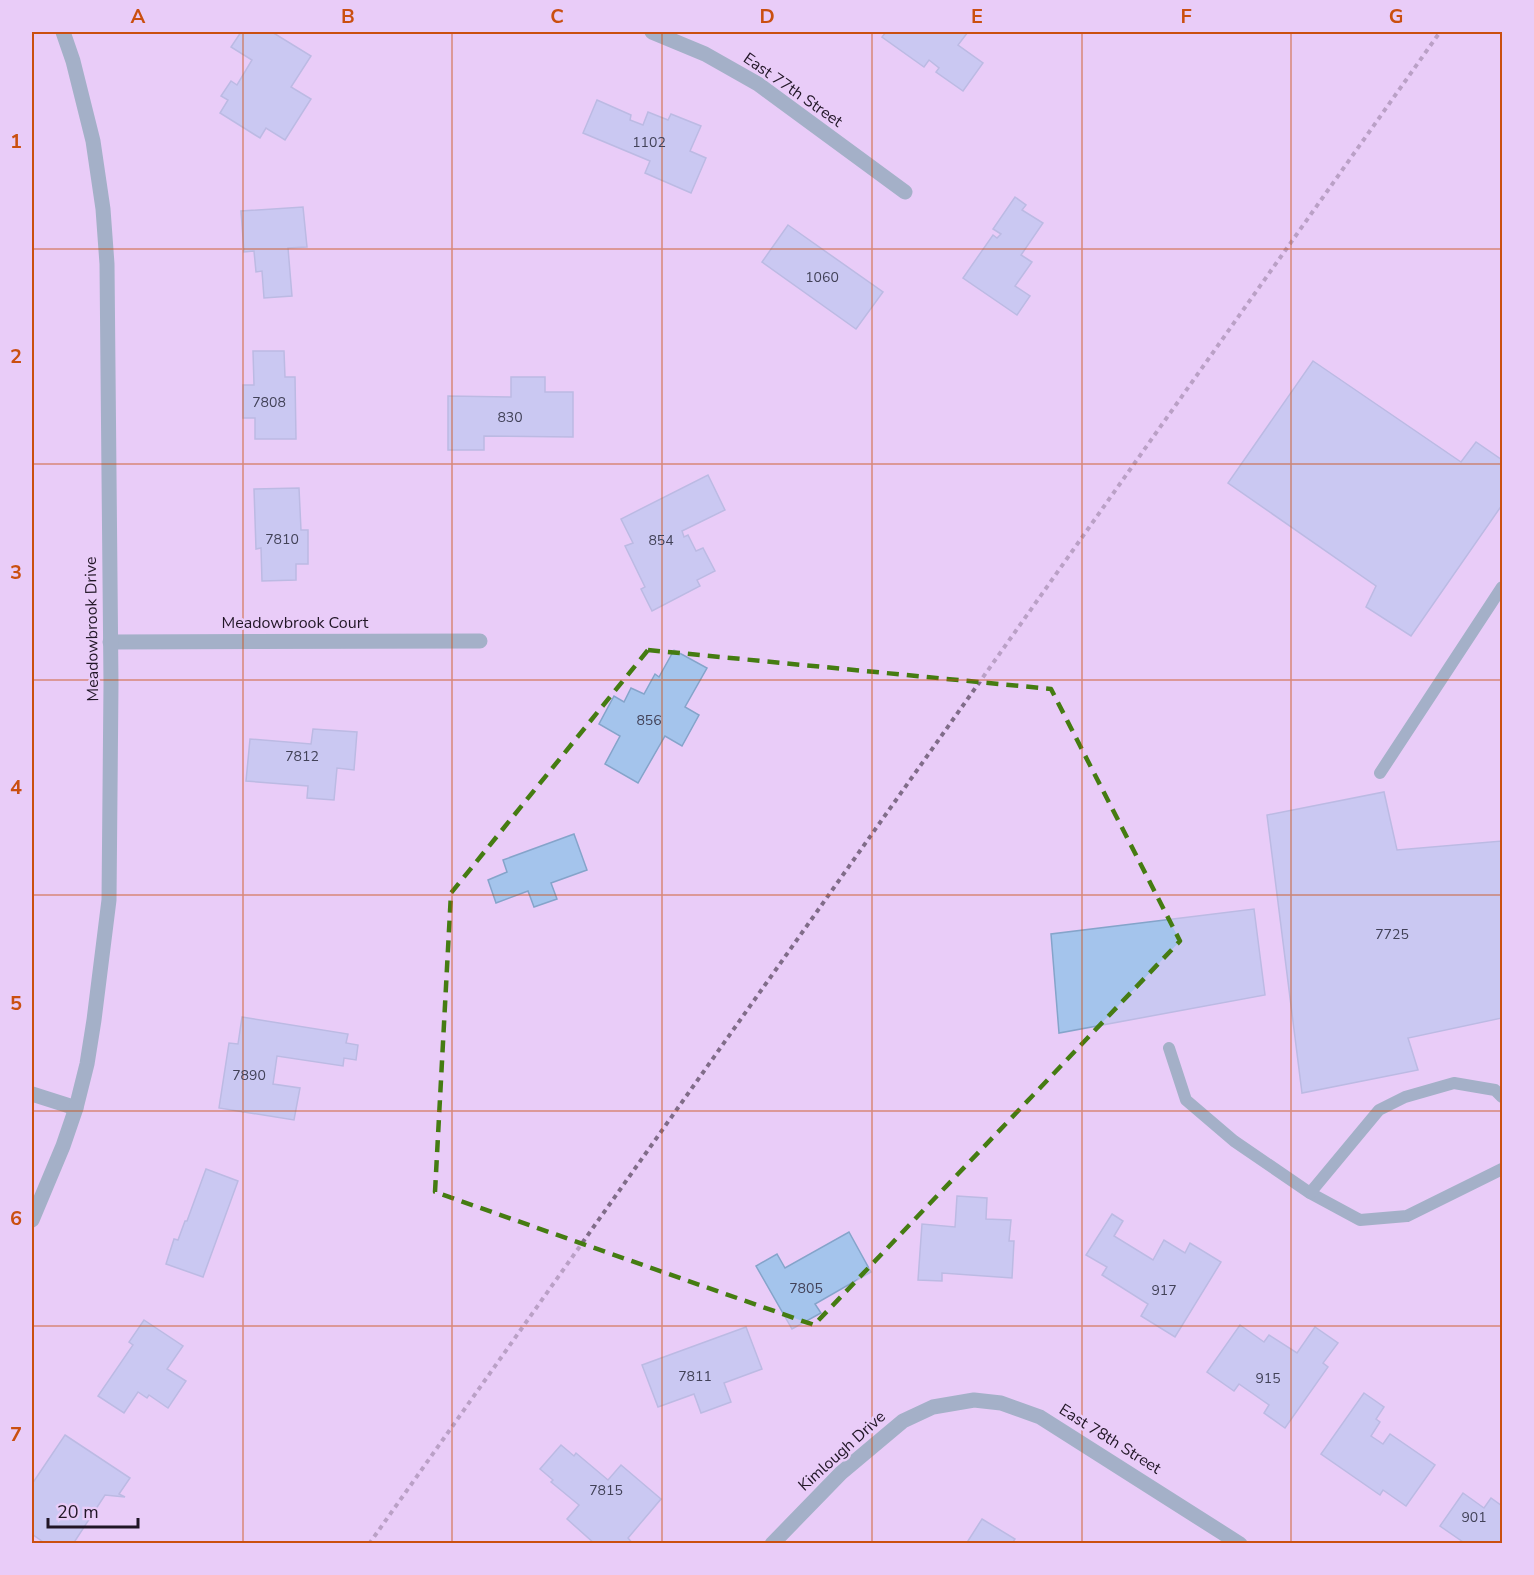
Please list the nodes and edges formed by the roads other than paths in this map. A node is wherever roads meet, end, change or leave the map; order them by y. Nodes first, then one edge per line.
1 (63, 32) edge
2 (652, 32) edge
3 (905, 192) dead end
4 (1503, 587) edge
5 (480, 641) dead end
6 (110, 642) junction
7 (1380, 773) dead end
8 (1169, 1048) dead end
9 (32, 1094) edge
10 (1503, 1097) edge
11 (76, 1108) junction
12 (1503, 1169) edge
13 (1310, 1193) junction
14 (32, 1220) edge
15 (949, 1404) joint
16 (772, 1544) edge
17 (1240, 1544) edge

1 - 6 street, Meadowbrook Drive
2 - 3 street, East 77th Street
4 - 7 lane
5 - 6 street, Meadowbrook Court
6 - 11 street, Meadowbrook Drive
8 - 13 lane
9 - 11 street
10 - 13 lane
11 - 14 street, Meadowbrook Drive
12 - 13 lane
15 - 16 street, Kimlough Drive
15 - 17 street, East 78th Street

